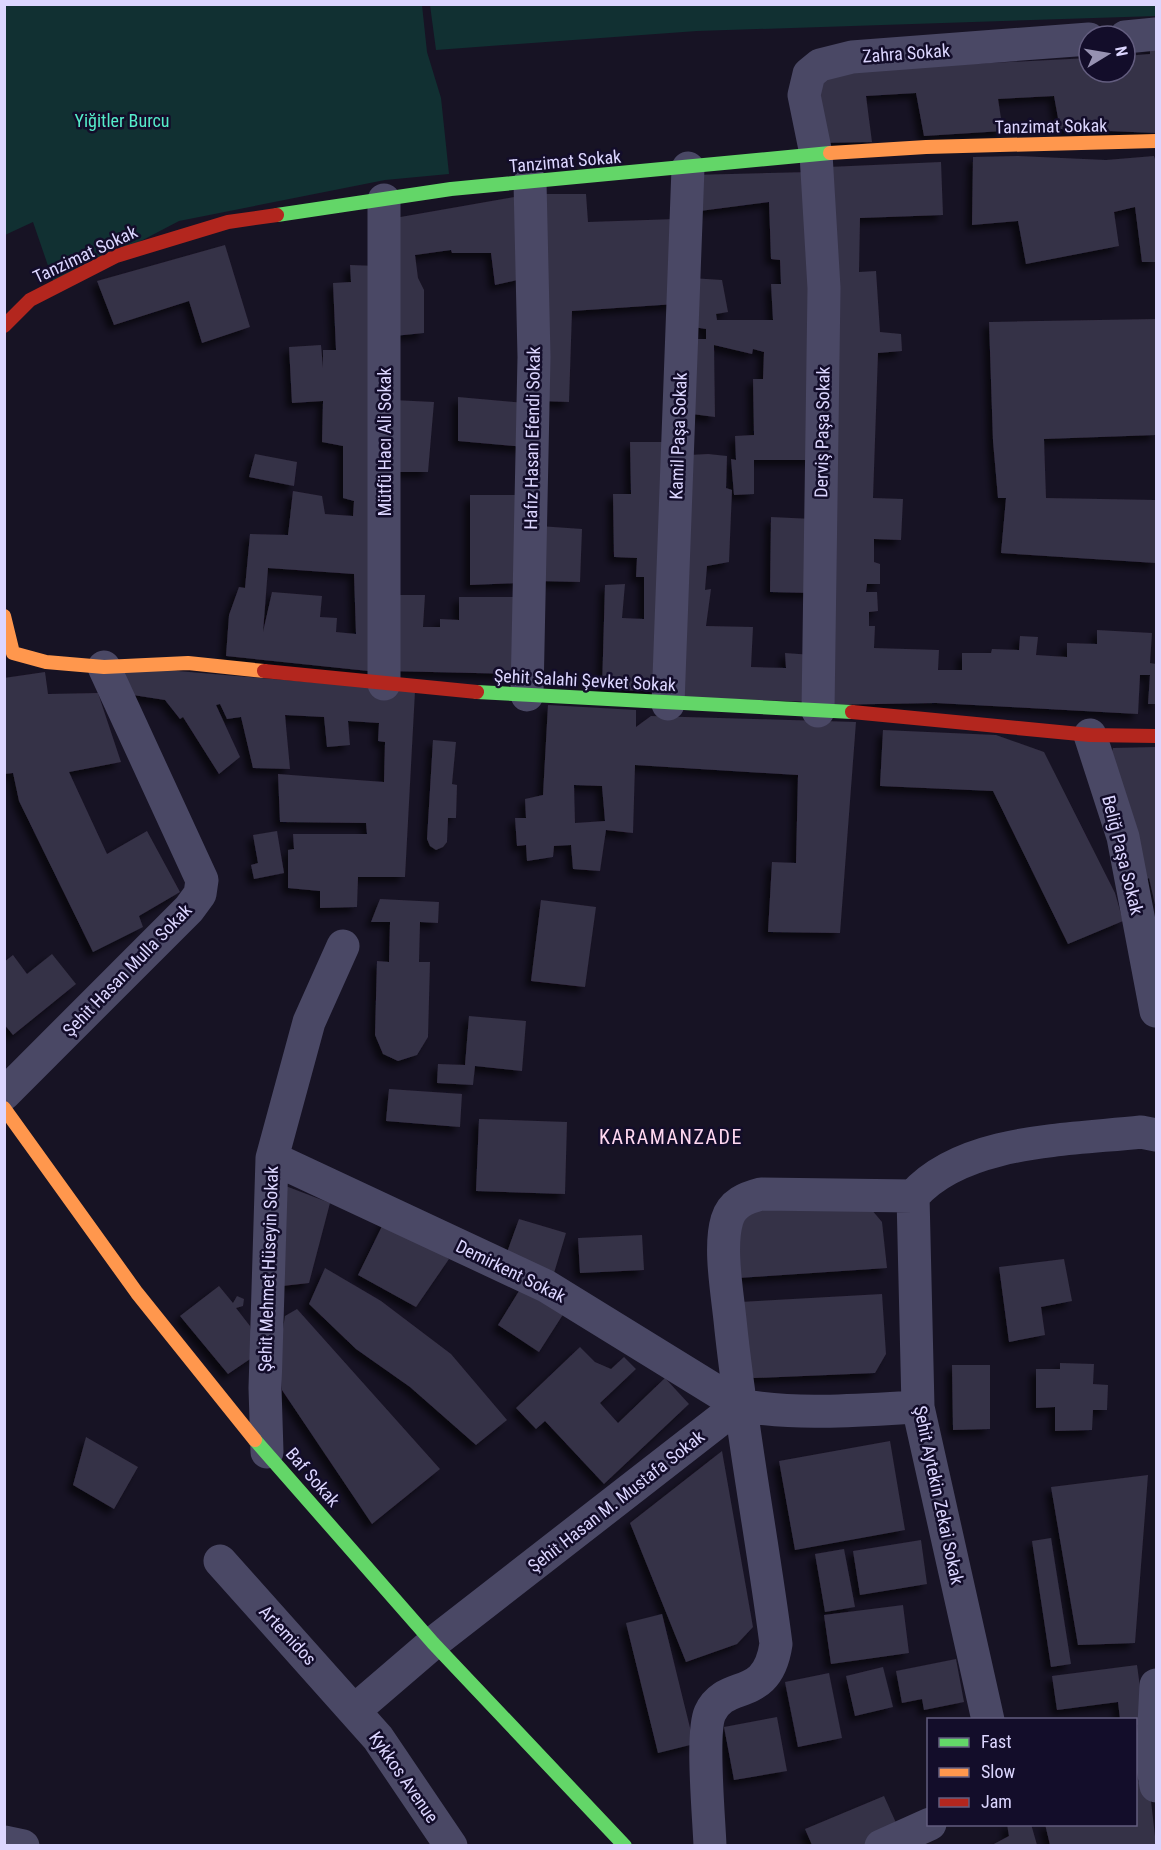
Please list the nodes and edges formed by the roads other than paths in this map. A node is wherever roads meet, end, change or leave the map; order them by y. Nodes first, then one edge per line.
1 (1156, 34) edge
2 (1137, 36) edge
3 (1077, 40) edge
4 (1156, 141) edge
5 (816, 154) junction
6 (688, 168) junction
7 (530, 182) junction
8 (384, 200) junction
9 (4, 326) edge
10 (4, 616) edge
11 (104, 667) junction
12 (384, 684) junction
13 (527, 695) junction
14 (668, 704) junction
15 (818, 711) junction
16 (1089, 735) junction
17 (1156, 736) edge
18 (343, 946) dead end
19 (1156, 1011) edge
20 (4, 1094) edge
21 (4, 1108) edge
22 (1156, 1135) edge
23 (272, 1158) junction
24 (913, 1196) junction
25 (739, 1406) junction
26 (918, 1407) junction
27 (267, 1452) junction
28 (220, 1561) dead end
29 (433, 1643) junction
30 (1156, 1685) edge
31 (355, 1710) junction
32 (988, 1718) edge
33 (1150, 1770) edge
34 (927, 1825) edge
35 (4, 1842) edge
36 (23, 1845) edge
37 (450, 1845) edge
38 (624, 1845) edge
39 (710, 1845) edge
40 (881, 1845) edge

1 - 2 street
3 - 5 street, Zahra Sokak
4 - 5 street, Tanzimat Sokak
5 - 6 street, Tanzimat Sokak
5 - 15 street, Derviş Paşa Sokak
6 - 7 street, Tanzimat Sokak
6 - 14 street, Kamil Paşa Sokak
7 - 8 street, Tanzimat Sokak
7 - 13 street, Hafız Hasan Efendi Sokak
8 - 9 street, Tanzimat Sokak
8 - 12 street, Mütfü Hacı Ali Sokak
10 - 11 street, Şehit Salahi Şevket Sokak
11 - 12 street, Şehit Salahi Şevket Sokak
11 - 20 street, Şehit Hasan Mulla Sokak
12 - 13 street, Şehit Salahi Şevket Sokak
13 - 14 street, Şehit Salahi Şevket Sokak
14 - 15 street, Şehit Salahi Şevket Sokak
15 - 16 street, Şehit Salahi Şevket Sokak
16 - 17 street, Şehit Salahi Şevket Sokak
16 - 19 street, Beliğ Paşa Sokak
18 - 23 street, Şehit Mehmet Hüseyin Sokak
21 - 27 street, Baf Sokak
22 - 24 street
23 - 25 street, Demirkent Sokak
23 - 27 street, Şehit Mehmet Hüseyin Sokak
24 - 25 street
24 - 26 street, Şehit Aytekin Zekai Sokak
25 - 26 street
25 - 29 street, Şehit Hasan M. Mustafa Sokak
25 - 39 street
26 - 32 street, Şehit Aytekin Zekai Sokak
27 - 29 street, Baf Sokak
28 - 31 street, Artemidos
29 - 31 street, Şehit Hasan M. Mustafa Sokak
29 - 38 street, Baf Sokak
30 - 33 street
31 - 37 street, Kykkos Avenue
34 - 40 street
35 - 36 street

